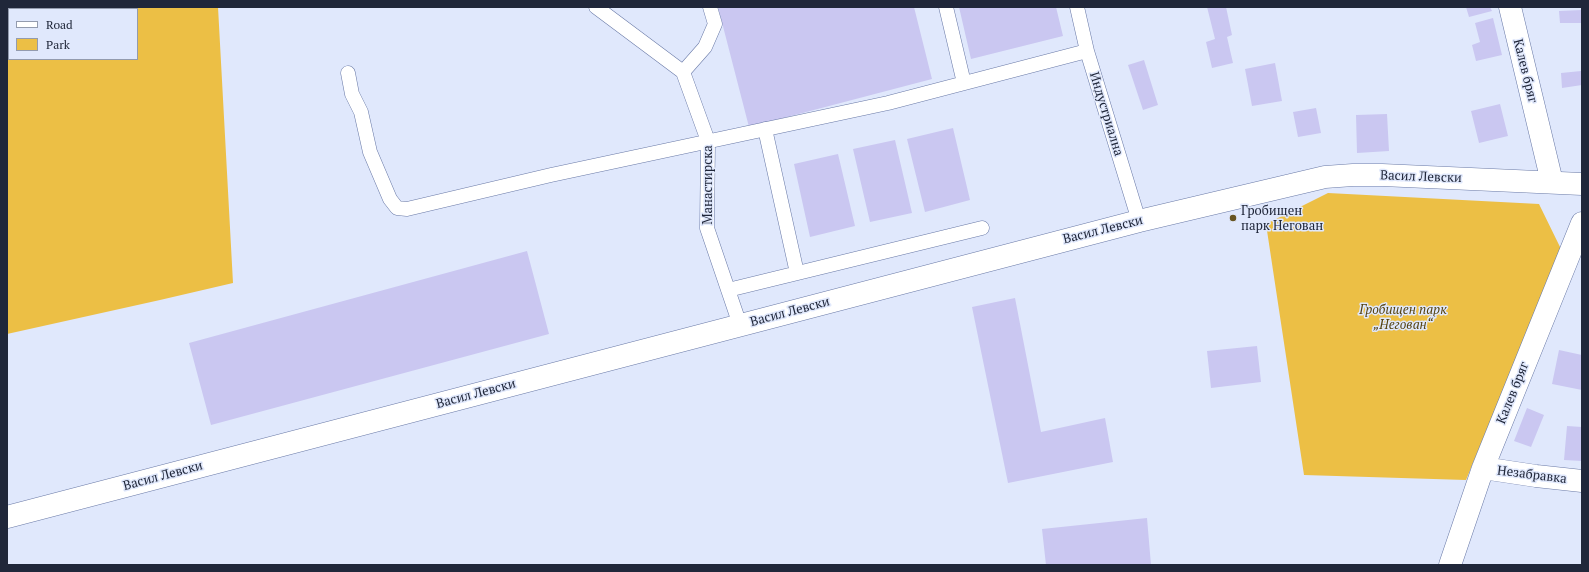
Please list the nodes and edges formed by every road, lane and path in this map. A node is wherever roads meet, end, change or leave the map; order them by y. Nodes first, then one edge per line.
1 (596, 7) edge
2 (710, 7) edge
3 (946, 7) edge
4 (1077, 7) edge
5 (1510, 7) edge
6 (1087, 51) junction
7 (683, 72) junction
8 (348, 73) dead end
9 (964, 83) junction
10 (765, 129) junction
11 (708, 140) junction
12 (1552, 182) junction
13 (1582, 184) edge
14 (1138, 221) junction
15 (1582, 223) edge
16 (982, 228) dead end
17 (797, 273) junction
18 (728, 290) junction
19 (740, 325) junction
20 (1483, 468) junction
21 (1582, 481) edge
22 (7, 517) edge
23 (1450, 565) edge

1 - 7 lane
2 - 7 lane
3 - 9 lane
4 - 6 lane, Индустриална
5 - 12 street, Калев бряг
6 - 9 lane
6 - 14 lane, Индустриална
7 - 11 lane, Манастирска
8 - 11 lane
9 - 10 lane
10 - 11 lane
10 - 17 lane
11 - 18 lane, Манастирска
12 - 13 street, Васил Левски
12 - 14 street, Васил Левски
14 - 19 street, Васил Левски
15 - 20 street, Калев бряг
16 - 17 lane
17 - 18 lane
18 - 19 lane, Манастирска
19 - 22 street, Васил Левски
20 - 21 street, Незабравка
20 - 23 street, Калев бряг

